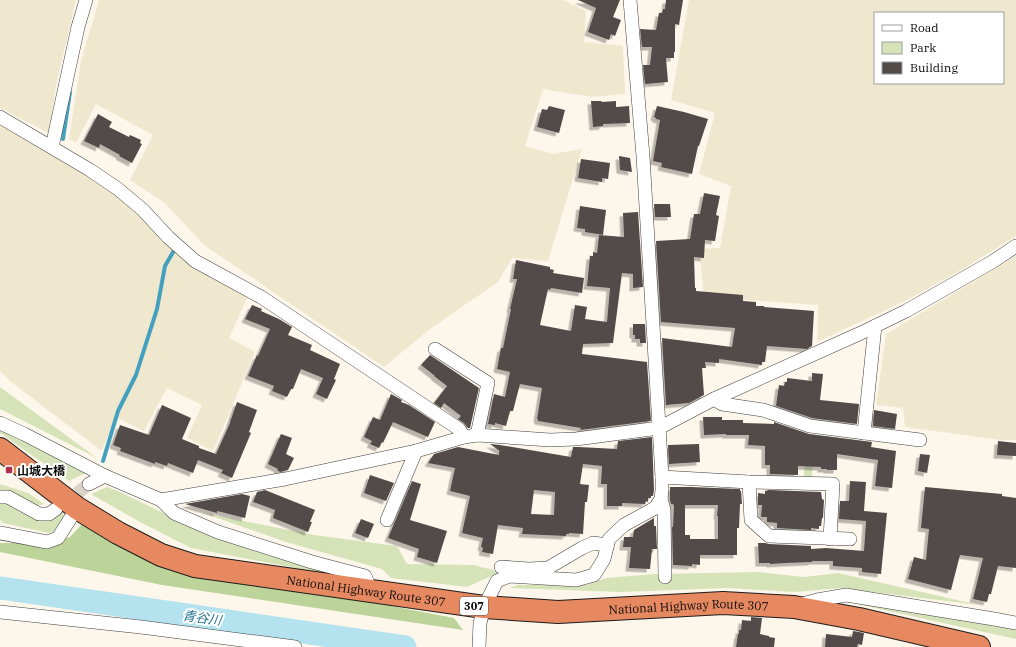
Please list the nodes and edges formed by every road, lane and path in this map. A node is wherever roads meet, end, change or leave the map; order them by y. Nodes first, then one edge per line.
1 (86, 0) edge
2 (630, 0) edge
3 (0, 117) edge
4 (52, 147) junction
5 (1016, 246) edge
6 (875, 326) junction
7 (435, 349) dead end
8 (714, 399) junction
9 (0, 423) edge
10 (659, 428) junction
11 (864, 433) junction
12 (470, 436) junction
13 (920, 440) dead end
14 (0, 449) edge
15 (416, 451) junction
16 (105, 476) junction
17 (662, 477) junction
18 (749, 482) junction
19 (89, 484) tunnel mouth
20 (0, 496) edge
21 (661, 499) junction
22 (162, 500) junction
23 (66, 508) junction
24 (387, 520) dead end
25 (0, 533) edge
26 (830, 538) junction
27 (850, 539) dead end
28 (607, 545) junction
29 (501, 567) dead end
30 (665, 577) dead end
31 (374, 592) junction
32 (794, 607) junction
33 (0, 612) edge
34 (482, 615) junction
35 (1016, 623) edge
36 (295, 647) edge
37 (479, 647) edge
38 (979, 647) edge

1 - 4 street
2 - 10 street
3 - 4 street
4 - 12 street
5 - 6 street
6 - 8 street
6 - 11 street
7 - 12 street
8 - 10 street
8 - 11 street
9 - 16 street
10 - 12 street
10 - 17 street
11 - 13 street
12 - 15 street
14 - 23 highway, National Highway Route 307 / 307
15 - 22 street
15 - 24 street
16 - 19 street
16 - 22 street
17 - 18 street
17 - 21 street
18 - 26 street
18 - 26 street
20 - 23 street
21 - 28 street
21 - 30 street
22 - 31 street
23 - 25 street
23 - 31 highway, National Highway Route 307 / 307
26 - 27 street
28 - 29 street
28 - 34 street
31 - 34 highway, National Highway Route 307 / 307
32 - 34 highway, National Highway Route 307 / 307
32 - 35 street
32 - 38 highway, National Highway Route 307 / 307
33 - 36 street
34 - 37 street

